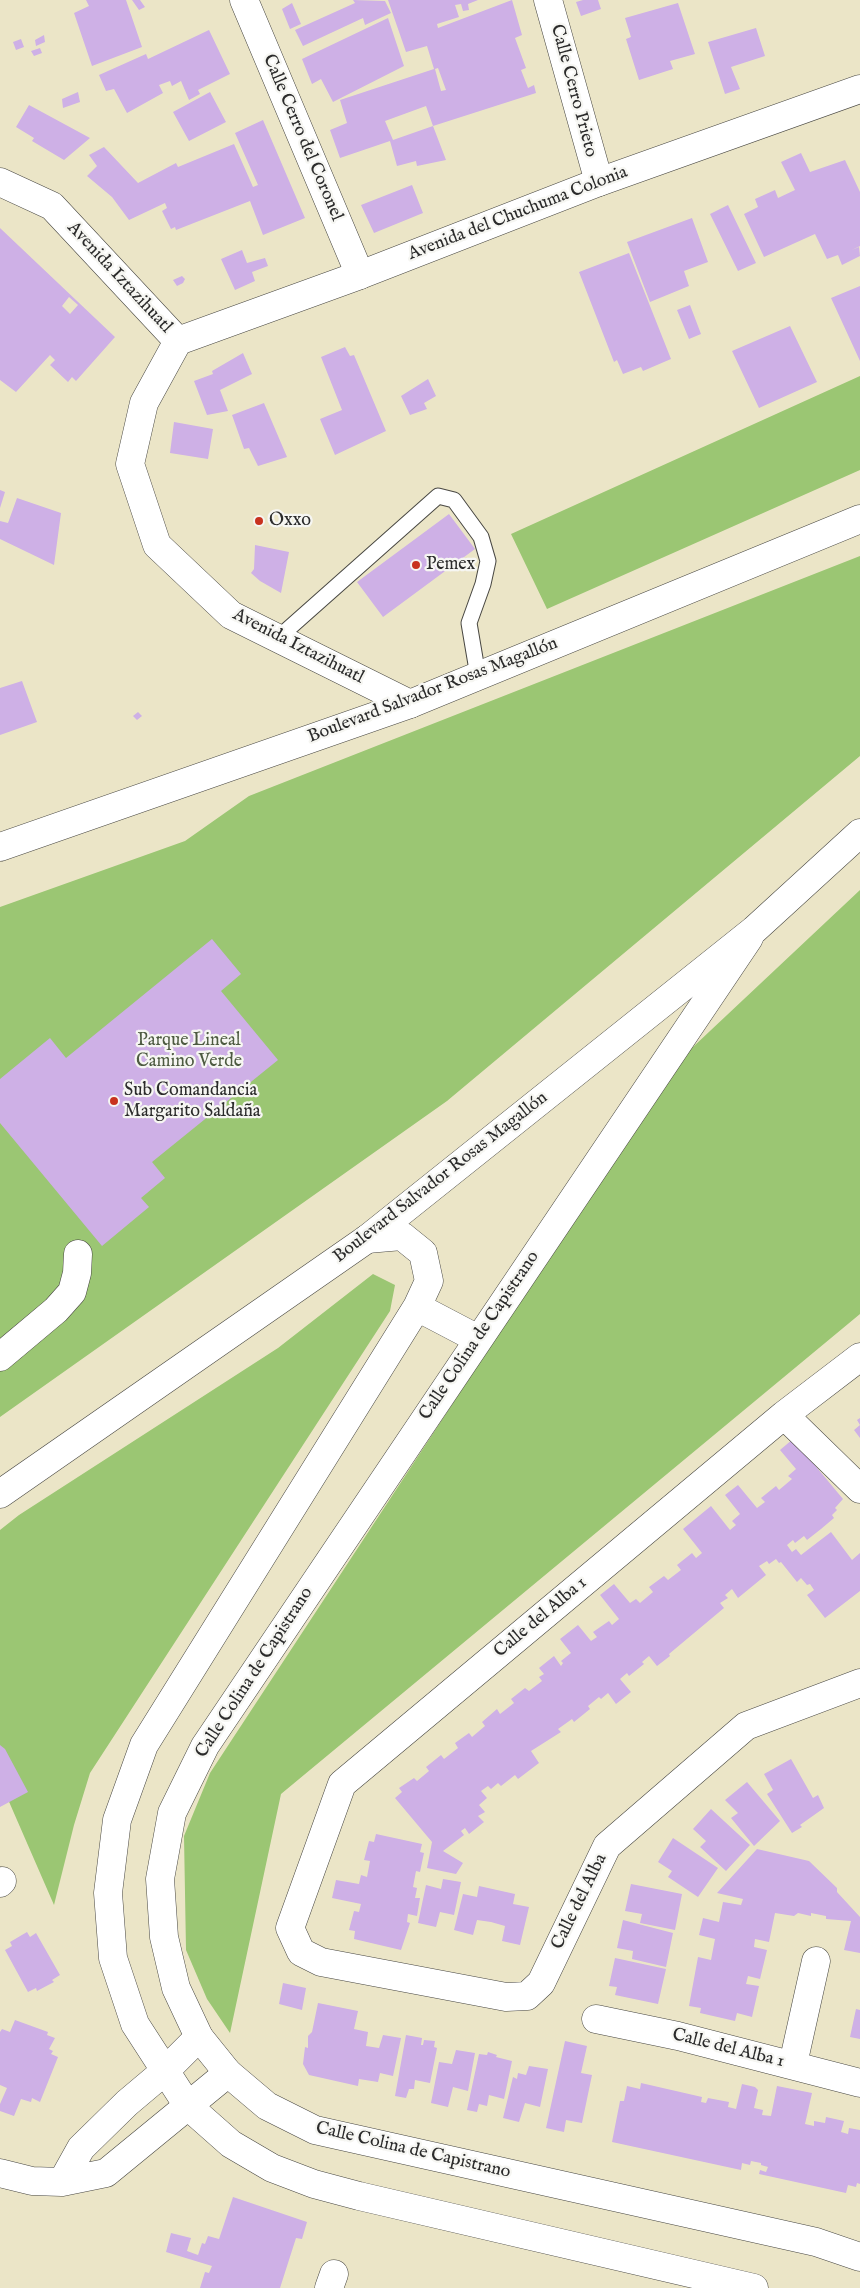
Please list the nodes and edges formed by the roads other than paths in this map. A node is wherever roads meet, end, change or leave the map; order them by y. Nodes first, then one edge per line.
1 (244, 0) edge
2 (548, 0) edge
3 (860, 89) edge
4 (0, 182) edge
5 (598, 182) junction
6 (360, 275) junction
7 (178, 341) junction
8 (860, 519) edge
9 (278, 638) junction
10 (478, 676) junction
11 (410, 704) junction
12 (860, 832) edge
13 (0, 847) edge
14 (754, 930) junction
15 (367, 1239) junction
16 (78, 1254) dead end
17 (417, 1307) junction
18 (478, 1339) junction
19 (0, 1357) edge
20 (860, 1357) edge
21 (784, 1415) junction
22 (860, 1489) edge
23 (0, 1494) edge
24 (860, 1683) edge
25 (290, 1928) joint
26 (816, 1961) dead end
27 (596, 2020) dead end
28 (199, 2037) junction
29 (792, 2064) junction
30 (165, 2071) junction
31 (228, 2073) junction
32 (860, 2083) edge
33 (188, 2106) junction
34 (0, 2173) edge
35 (62, 2182) junction
36 (860, 2256) edge
37 (754, 2288) edge

1 - 6 main road, Calle Cerro del Coronel
2 - 5 main road, Calle Cerro Prieto
3 - 5 main road, Avenida del Chuchuma Colonia
4 - 7 main road, Avenida Iztazihuatl
5 - 6 main road, Avenida del Chuchuma Colonia
6 - 7 main road, Avenida del Chuchuma Colonia
7 - 9 main road, Avenida Iztazihuatl
8 - 10 main road, Boulevard Salvador Rosas Magallón
9 - 10 lane
9 - 11 main road, Avenida Iztazihuatl
10 - 11 main road, Boulevard Salvador Rosas Magallón
11 - 13 main road, Boulevard Salvador Rosas Magallón
12 - 14 main road, Boulevard Salvador Rosas Magallón
14 - 15 main road, Boulevard Salvador Rosas Magallón
14 - 18 main road, Calle Colina de Capistrano
15 - 17 main road
15 - 23 main road, Boulevard Salvador Rosas Magallón
16 - 19 main road
17 - 18 main road
17 - 30 main road
18 - 28 main road, Calle Colina de Capistrano
20 - 21 main road, Calle del Alba 1
21 - 22 main road
21 - 25 main road, Calle del Alba 1
24 - 25 main road, Calle del Alba
26 - 29 main road
27 - 29 main road, Calle del Alba 1
28 - 30 main road
28 - 31 main road, Calle Colina de Capistrano
29 - 32 main road, Calle del Alba 1
30 - 33 main road
30 - 35 main road
31 - 33 main road
31 - 36 main road, Calle Colina de Capistrano
33 - 35 main road
33 - 37 main road
34 - 35 main road

